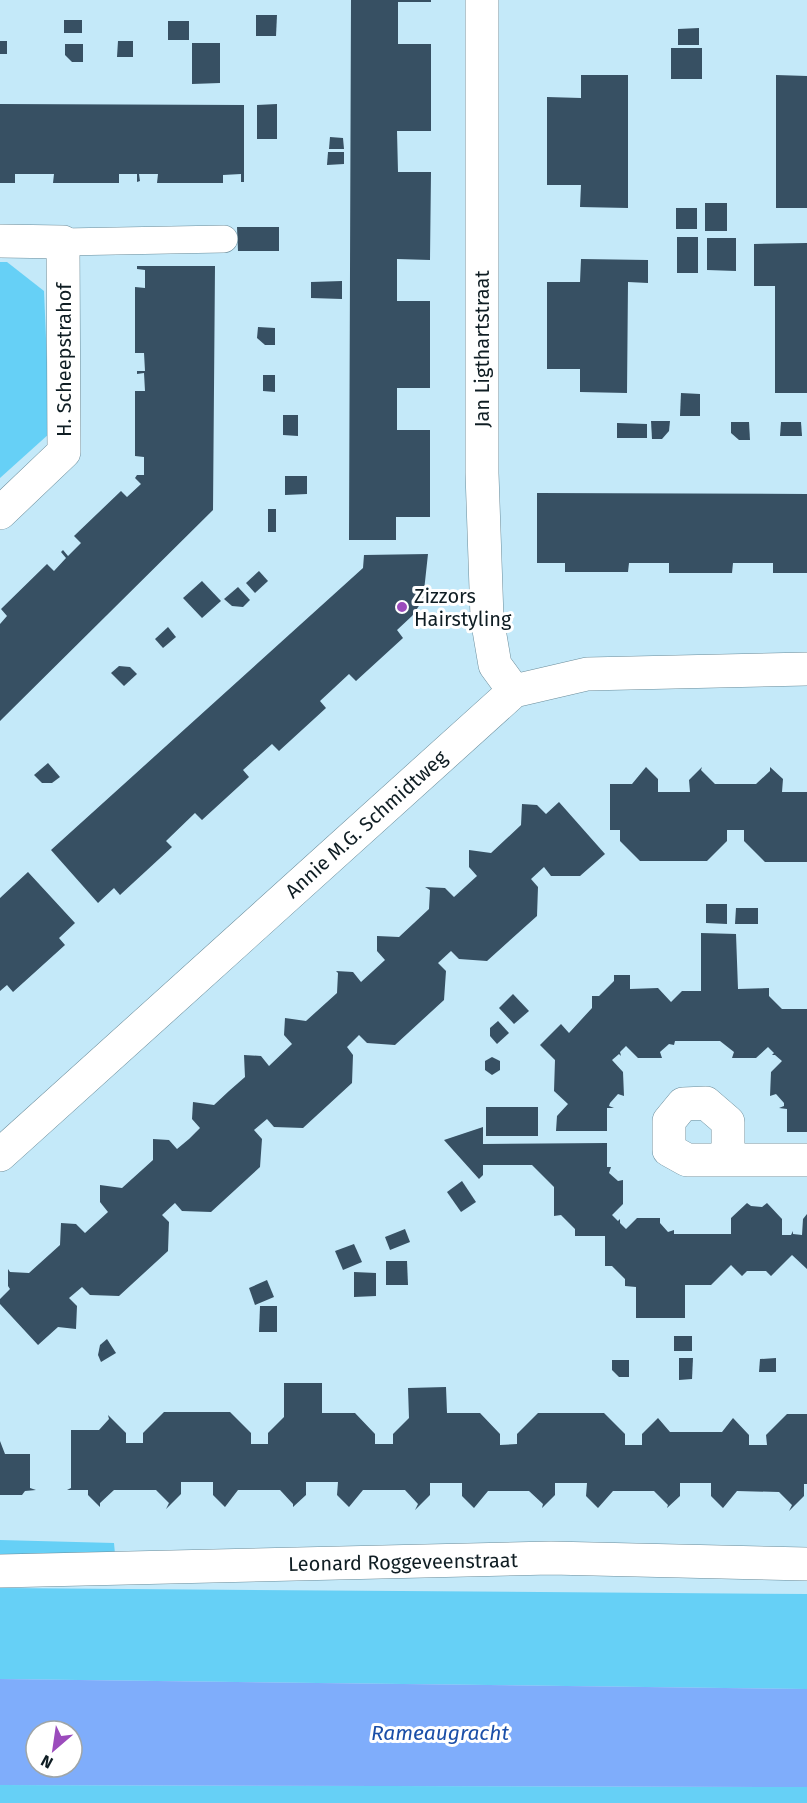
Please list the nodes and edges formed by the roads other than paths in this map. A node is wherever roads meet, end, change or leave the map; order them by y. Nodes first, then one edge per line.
1 (482, 0) edge
2 (224, 239) dead end
3 (0, 241) edge
4 (63, 242) junction
5 (0, 513) edge
6 (807, 669) edge
7 (514, 691) junction
8 (0, 1155) edge
9 (728, 1160) dead end
10 (807, 1160) edge
11 (807, 1564) edge
12 (0, 1571) edge

1 - 7 street, Jan Ligthartstraat
2 - 4 lane
3 - 4 street
4 - 5 street, H. Scheepstrahof
6 - 7 street, Annie M.G. Schmidtweg
7 - 8 street, Annie M.G. Schmidtweg
9 - 10 street
11 - 12 street, Leonard Roggeveenstraat

